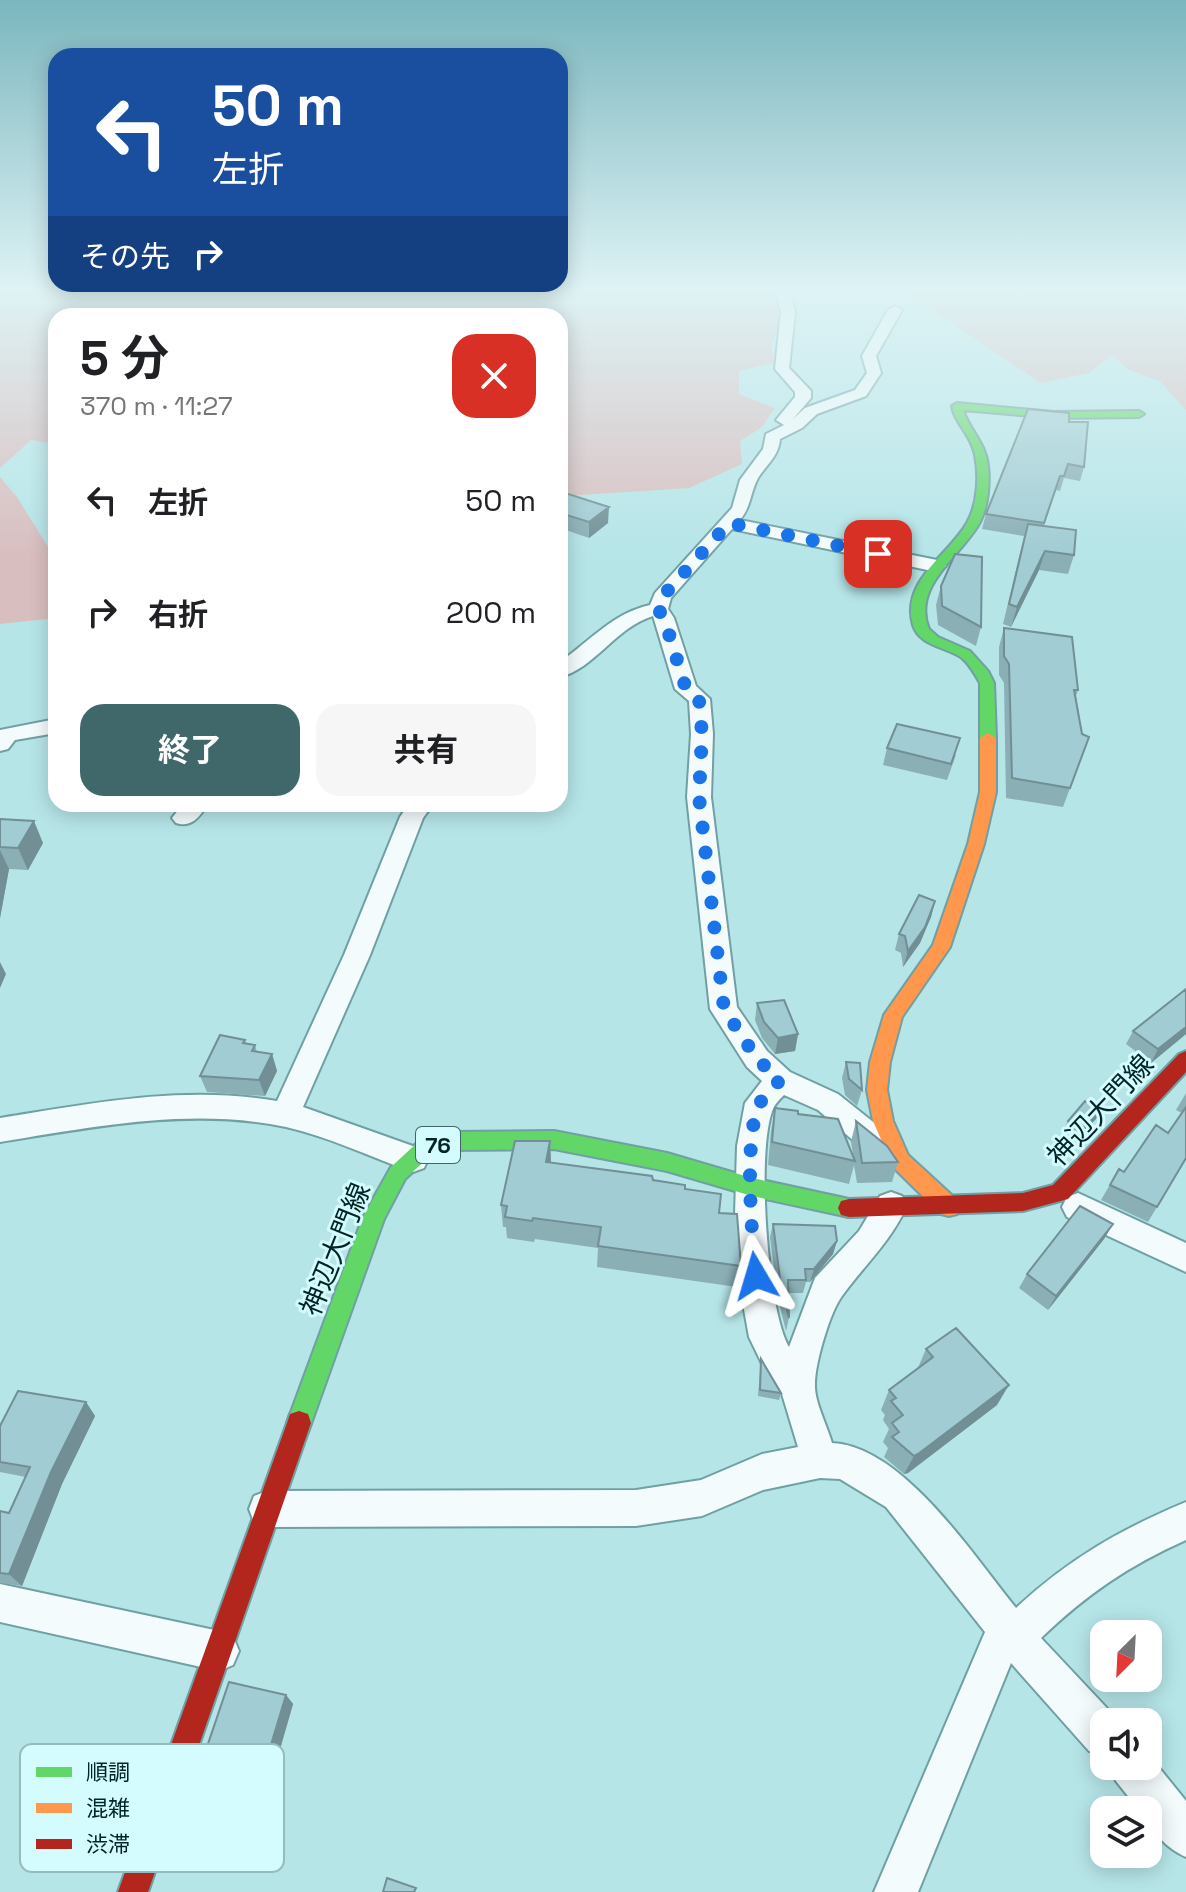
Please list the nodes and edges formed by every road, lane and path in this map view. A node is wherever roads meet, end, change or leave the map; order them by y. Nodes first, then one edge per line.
1 (792, 379) edge
2 (870, 379) edge
3 (1139, 414) dead end
4 (763, 456) junction
5 (729, 523) junction
6 (937, 566) junction
7 (658, 609) junction
8 (568, 666) edge
9 (48, 728) edge
10 (0, 744) edge
11 (415, 812) edge
12 (1186, 1059) edge
13 (780, 1080) junction
14 (285, 1115) junction
15 (0, 1130) edge
16 (413, 1159) junction
17 (900, 1161) junction
18 (752, 1187) junction
19 (1060, 1192) junction
20 (891, 1206) junction
21 (949, 1207) junction
22 (1186, 1258) edge
23 (797, 1385) junction
24 (820, 1460) junction
25 (267, 1509) junction
26 (1186, 1521) edge
27 (0, 1603) edge
28 (1014, 1637) junction
29 (219, 1651) junction
30 (1090, 1721) edge
31 (186, 1744) edge
32 (1142, 1780) edge
33 (1186, 1835) edge
34 (140, 1872) edge
35 (133, 1892) edge
36 (896, 1892) edge

1 - 4 street
2 - 4 street
3 - 6 street
4 - 5 street
5 - 6 street
5 - 7 street
6 - 17 street
7 - 8 street
7 - 13 street
9 - 10 street
11 - 14 street
12 - 19 street, 神辺大門線
13 - 17 street
13 - 18 street
14 - 15 street
14 - 16 street
16 - 18 street, 神辺大門線 / 76
16 - 25 street, 神辺大門線 / 76
17 - 21 street
18 - 20 street, 神辺大門線 / 76
18 - 23 street
19 - 21 street, 神辺大門線 / 76
19 - 22 street
20 - 21 street, 神辺大門線 / 76
20 - 23 street
23 - 24 street
24 - 25 street
24 - 28 street
25 - 29 street, 神辺大門線 / 76
26 - 28 street
27 - 29 street
28 - 30 street
28 - 36 street
29 - 31 street, 神辺大門線 / 76
32 - 33 street
34 - 35 street, 神辺大門線 / 76

